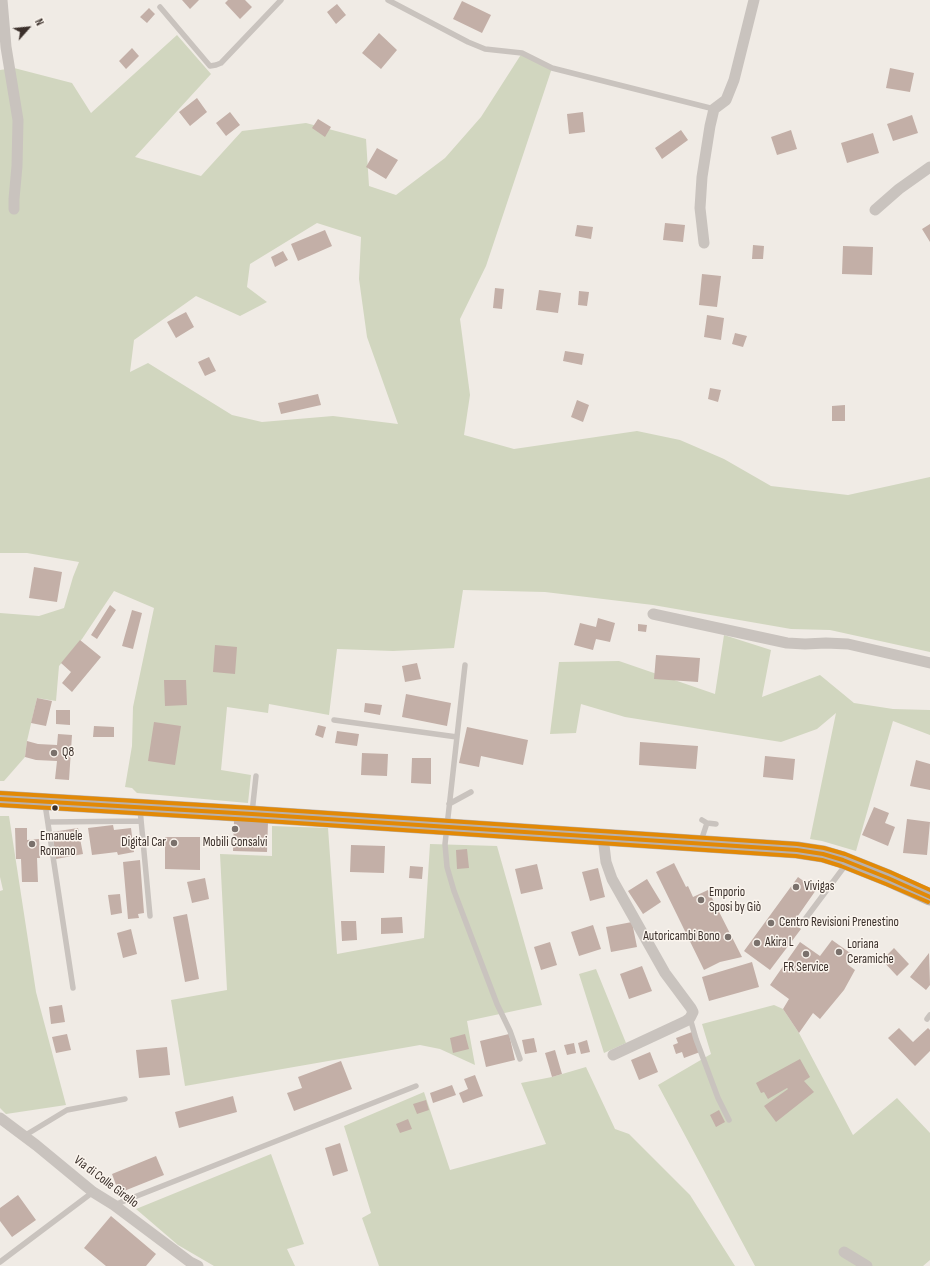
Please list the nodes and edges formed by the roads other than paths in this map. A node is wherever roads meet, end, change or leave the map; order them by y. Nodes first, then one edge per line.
1 (2, 0) edge
2 (281, 0) edge
3 (388, 0) edge
4 (754, 0) edge
5 (160, 7) dead end
6 (714, 109) junction
7 (930, 167) edge
8 (14, 209) dead end
9 (875, 210) dead end
10 (704, 243) dead end
11 (653, 614) dead end
12 (930, 663) edge
13 (465, 665) dead end
14 (334, 720) dead end
15 (457, 737) junction
16 (256, 776) dead end
17 (472, 792) dead end
18 (0, 799) edge
19 (45, 802) junction
20 (449, 804) junction
21 (141, 814) junction
22 (252, 814) junction
23 (48, 822) junction
24 (716, 824) dead end
25 (447, 826) junction
26 (602, 837) junction
27 (700, 843) junction
28 (848, 862) junction
29 (930, 897) edge
30 (150, 916) dead end
31 (803, 922) dead end
32 (73, 988) dead end
33 (690, 1018) junction
34 (613, 1055) dead end
35 (520, 1059) dead end
36 (416, 1086) dead end
37 (125, 1099) dead end
38 (0, 1118) edge
39 (729, 1120) dead end
40 (24, 1136) junction
41 (93, 1192) junction
42 (114, 1205) junction
43 (844, 1252) dead end
44 (0, 1262) edge
45 (198, 1266) edge
46 (867, 1266) edge

1 - 8 street
2 - 5 lane
3 - 6 lane
4 - 6 street
6 - 10 street
7 - 9 street
11 - 12 street
13 - 15 lane
14 - 15 lane
15 - 20 lane
16 - 22 lane
17 - 20 lane
18 - 19 main road
19 - 21 main road
19 - 23 lane
20 - 25 lane
21 - 22 main road
21 - 23 lane
21 - 30 lane
22 - 25 main road
23 - 32 lane
24 - 27 lane
25 - 26 main road
25 - 35 lane
26 - 27 main road
26 - 33 street
27 - 28 main road
28 - 29 main road
28 - 31 lane
33 - 34 street
33 - 39 lane
36 - 42 lane
37 - 40 lane
38 - 40 street, Via di Colle Girello
40 - 41 street, Via di Colle Girello
41 - 42 street, Via di Colle Girello
41 - 44 lane
42 - 45 street, Via di Colle Girello
43 - 46 street

